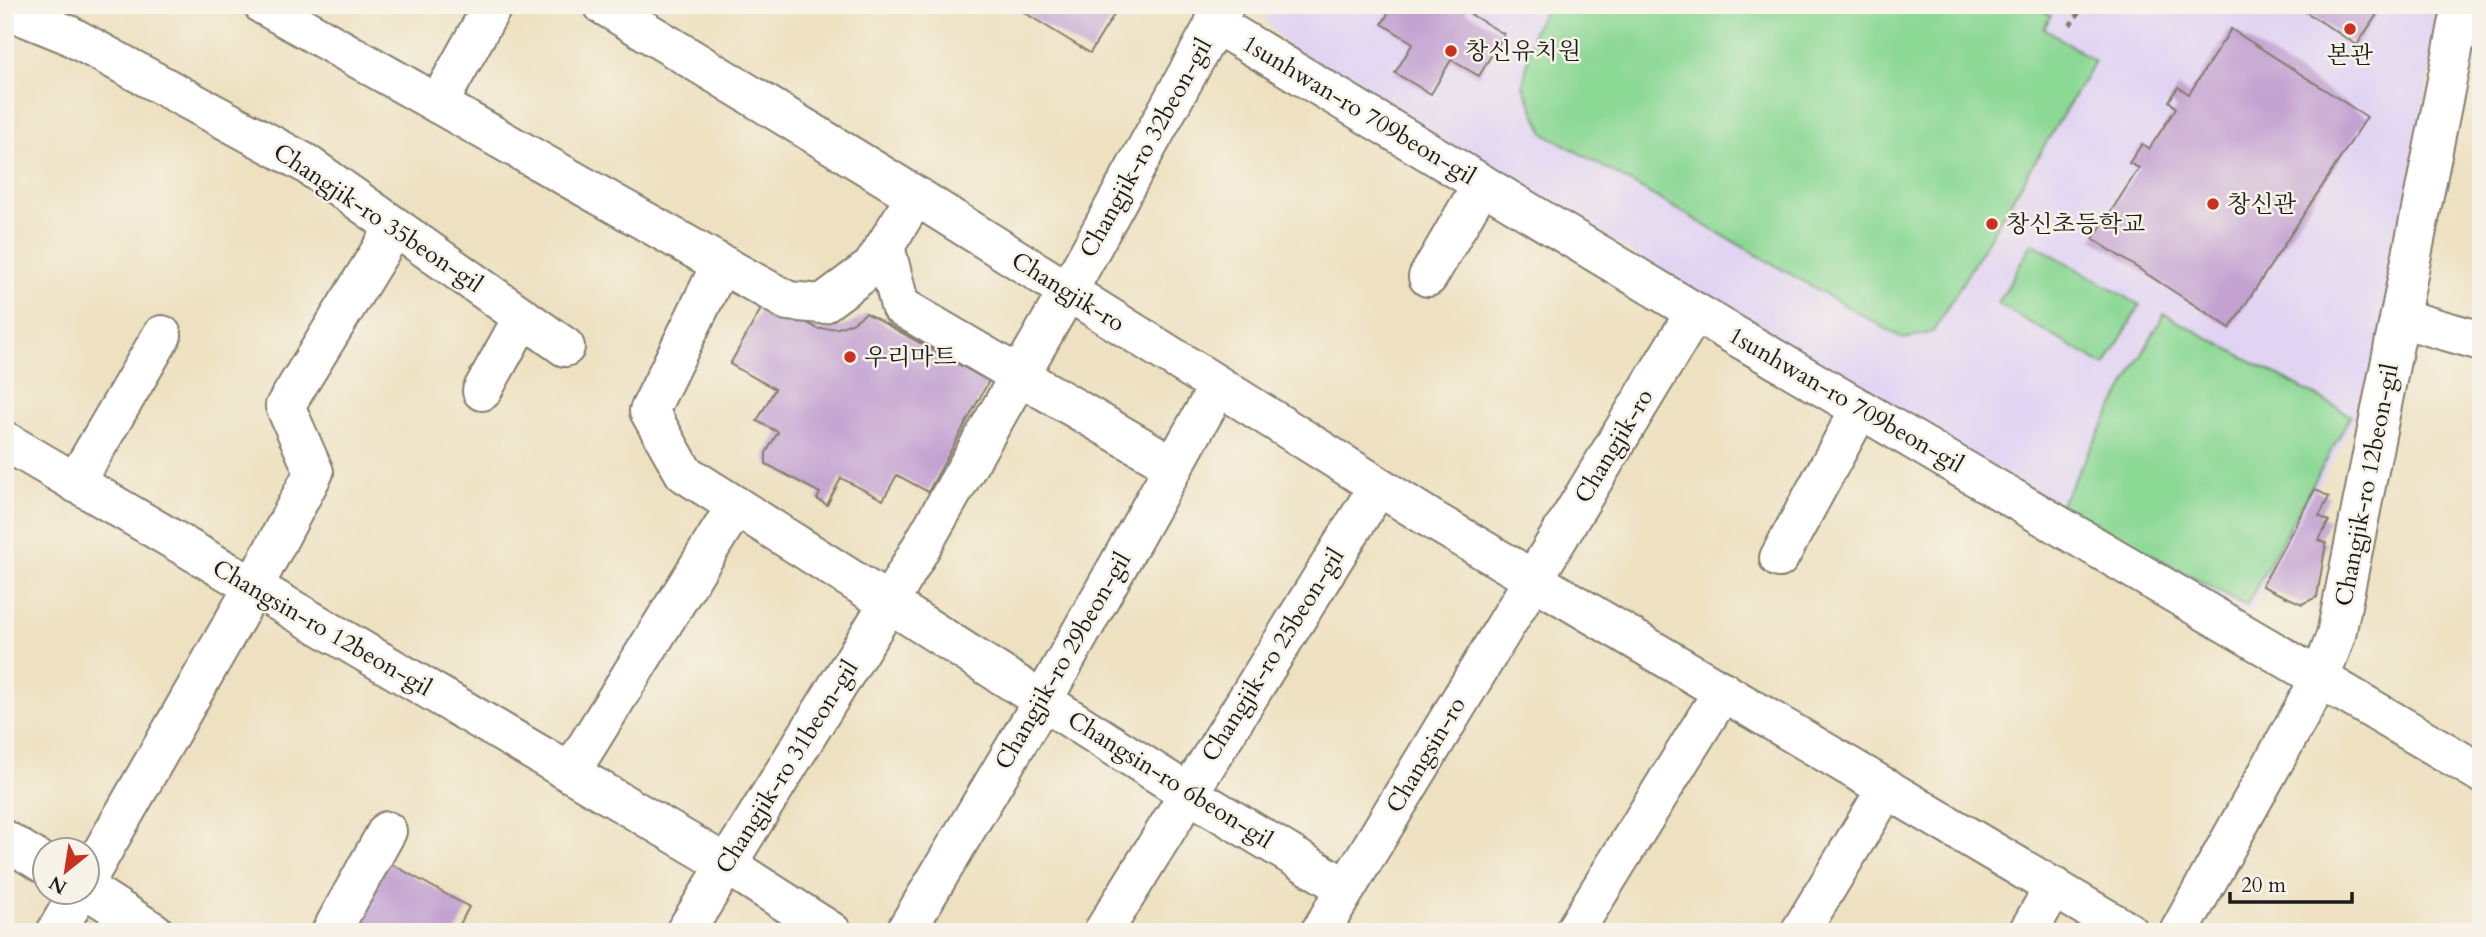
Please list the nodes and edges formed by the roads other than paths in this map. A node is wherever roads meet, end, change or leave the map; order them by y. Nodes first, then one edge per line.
1 (263, 5) edge
2 (494, 5) edge
3 (603, 5) edge
4 (2462, 5) edge
5 (5, 9) edge
6 (1219, 14) edge
7 (438, 104) junction
8 (1482, 184) junction
9 (916, 197) junction
10 (395, 227) junction
11 (885, 246) junction
12 (721, 264) junction
13 (1428, 278) dead end
14 (1068, 291) junction
15 (1695, 312) junction
16 (523, 317) junction
17 (2400, 318) junction
18 (162, 335) dead end
19 (2481, 341) edge
20 (565, 347) dead end
21 (1020, 375) junction
22 (1218, 387) junction
23 (482, 391) dead end
24 (1860, 409) junction
25 (5, 441) edge
26 (1174, 466) junction
27 (75, 483) junction
28 (1378, 487) junction
29 (736, 506) junction
30 (1779, 558) dead end
31 (1534, 580) junction
32 (253, 589) junction
33 (889, 603) junction
34 (2320, 679) junction
35 (1723, 691) junction
36 (1043, 700) junction
37 (569, 773) junction
38 (2481, 773) edge
39 (1886, 788) junction
40 (1188, 793) junction
41 (387, 831) dead end
42 (5, 840) edge
43 (102, 853) edge
44 (32, 856) edge
45 (726, 864) junction
46 (2054, 887) junction
47 (1346, 888) junction
48 (102, 899) edge
49 (71, 906) edge
50 (56, 932) edge
51 (153, 932) edge
52 (331, 932) edge
53 (685, 932) edge
54 (832, 932) edge
55 (905, 932) edge
56 (1103, 932) edge
57 (1320, 932) edge
58 (1574, 932) edge
59 (1800, 932) edge
60 (2028, 932) edge
61 (2129, 932) edge
62 (2179, 932) edge

1 - 7 street
2 - 7 street
3 - 9 street, Changjik-ro
4 - 17 street, Changjik-ro 12beon-gil
5 - 10 street, Changjik-ro 35beon-gil
6 - 8 street, 1sunhwan-ro 709beon-gil
6 - 14 street, Changjik-ro 32beon-gil
7 - 12 street
8 - 13 street
8 - 15 street, 1sunhwan-ro 709beon-gil
9 - 11 street
9 - 14 street, Changjik-ro
10 - 16 street, Changjik-ro 35beon-gil
10 - 32 street
11 - 12 street
11 - 21 street
12 - 29 street
14 - 21 street, Changjik-ro 31beon-gil
14 - 22 street, Changjik-ro
15 - 24 street, 1sunhwan-ro 709beon-gil
15 - 31 street, Changjik-ro
16 - 20 street, Changjik-ro 35beon-gil
16 - 23 street
17 - 19 street
17 - 34 street, Changjik-ro 12beon-gil
18 - 27 street
21 - 26 street
21 - 33 street, Changjik-ro 31beon-gil
22 - 26 street, Changjik-ro 29beon-gil
22 - 28 street, Changjik-ro
24 - 30 street
24 - 34 street, 1sunhwan-ro 709beon-gil
25 - 27 street, Changsin-ro 12beon-gil
26 - 36 street, Changjik-ro 29beon-gil
27 - 32 street, Changsin-ro 12beon-gil
28 - 31 street, Changjik-ro
28 - 40 street, Changjik-ro 25beon-gil
29 - 33 street
29 - 37 street
31 - 35 street, Changjik-ro
31 - 47 street, Changsin-ro
32 - 37 street, Changsin-ro 12beon-gil
32 - 43 street
33 - 36 street, Changsin-ro 6beon-gil
33 - 45 street, Changjik-ro 31beon-gil
34 - 38 street, 1sunhwan-ro 709beon-gil
34 - 62 street, Changjik-ro 12beon-gil
35 - 39 street, Changjik-ro
35 - 58 street
36 - 40 street, Changsin-ro 6beon-gil
36 - 55 street, Changjik-ro 29beon-gil
37 - 45 street, Changsin-ro 12beon-gil
39 - 46 street, Changjik-ro
39 - 59 street
40 - 47 street, Changsin-ro 6beon-gil
40 - 56 street, Changjik-ro 25beon-gil
41 - 52 street
42 - 44 street
45 - 53 street, Changjik-ro 31beon-gil
45 - 54 street, Changsin-ro 12beon-gil
46 - 60 street
46 - 61 street, Changjik-ro
47 - 57 street, Changsin-ro
48 - 51 street
49 - 50 street

